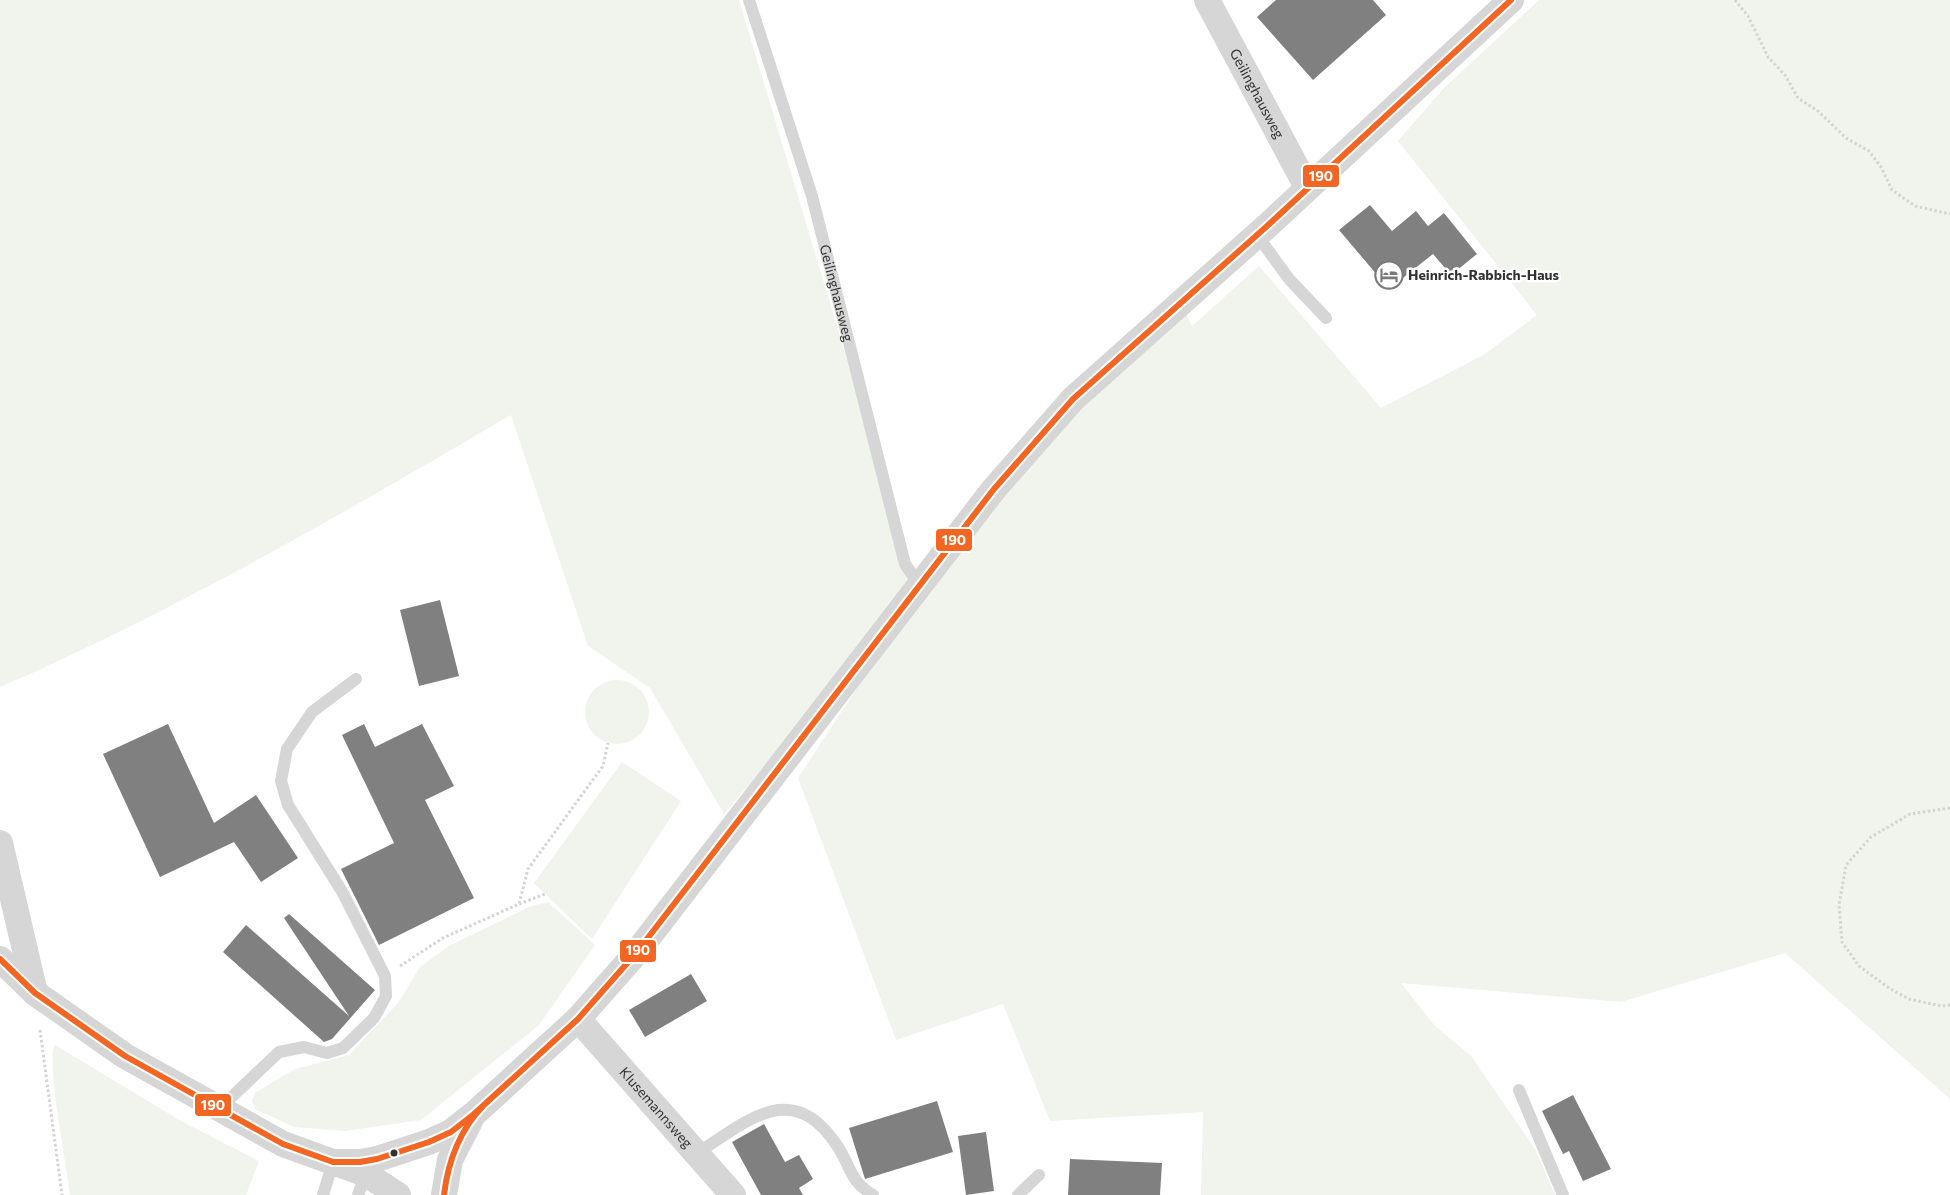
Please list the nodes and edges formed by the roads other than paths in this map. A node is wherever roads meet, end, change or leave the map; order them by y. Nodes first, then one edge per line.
1 (749, 0) edge
2 (1207, 0) edge
3 (1511, 0) edge
4 (1307, 187) junction
5 (1256, 234) junction
6 (1326, 318) dead end
7 (920, 586) junction
8 (356, 679) dead end
9 (0, 842) edge
10 (0, 959) edge
11 (35, 993) junction
12 (578, 1019) junction
13 (1518, 1090) dead end
14 (219, 1109) junction
15 (474, 1114) junction
16 (696, 1153) junction
17 (333, 1162) junction
18 (1039, 1175) dead end
19 (362, 1184) edge
20 (445, 1189) edge
21 (397, 1194) edge
22 (323, 1195) edge
23 (733, 1195) edge
24 (873, 1195) edge
25 (1018, 1195) edge
26 (1563, 1195) edge

1 - 7 lane, Geilinghausweg
2 - 4 street, Geilinghausweg
3 - 4 street
4 - 5 street
5 - 6 lane
5 - 7 street
7 - 12 street
8 - 14 lane
9 - 11 street
10 - 11 street
11 - 14 street
12 - 15 street
12 - 16 street, Klusemannsweg
13 - 26 lane
14 - 17 street
15 - 17 street
15 - 20 street
16 - 23 street, Klusemannsweg
16 - 24 lane
17 - 19 street
17 - 22 lane
18 - 25 lane
19 - 21 street

